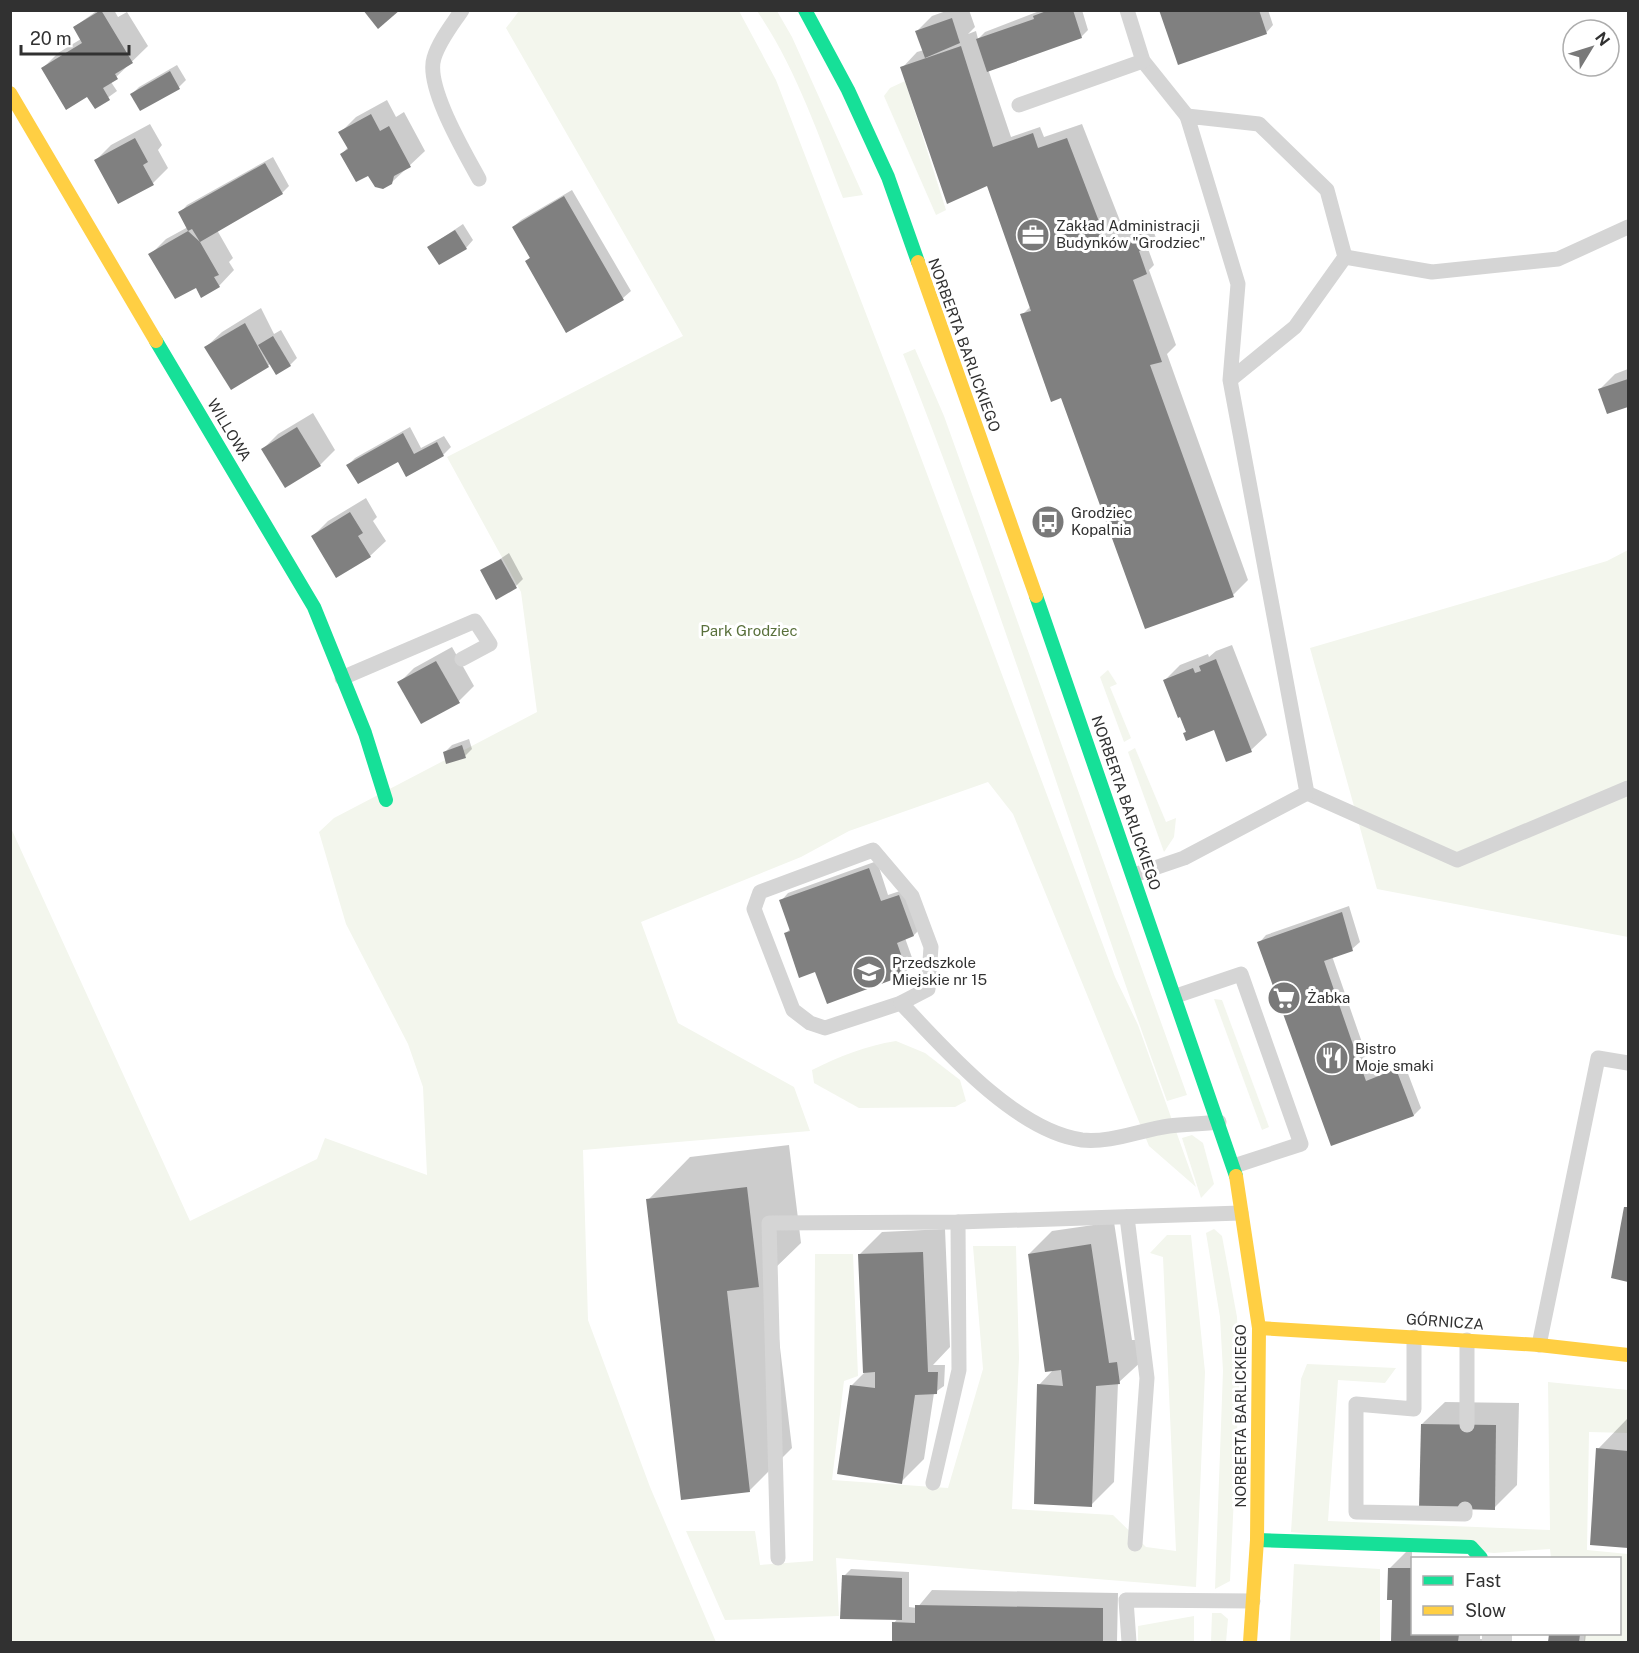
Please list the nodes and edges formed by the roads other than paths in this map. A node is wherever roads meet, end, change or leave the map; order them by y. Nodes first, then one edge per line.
1 (462, 10) edge
2 (805, 10) edge
3 (1128, 10) edge
4 (1143, 61) junction
5 (10, 93) edge
6 (1020, 105) dead end
7 (1187, 116) junction
8 (478, 178) dead end
9 (1629, 227) edge
10 (1345, 257) junction
11 (1230, 380) junction
12 (462, 659) dead end
13 (342, 678) junction
14 (1629, 788) edge
15 (1307, 793) junction
16 (386, 800) dead end
17 (1134, 875) junction
18 (1176, 996) junction
19 (901, 1003) junction
20 (1629, 1063) edge
21 (1219, 1122) junction
22 (1234, 1166) junction
23 (1241, 1213) junction
24 (1127, 1217) junction
25 (958, 1222) junction
26 (1259, 1328) junction
27 (1414, 1337) junction
28 (1467, 1340) junction
29 (1539, 1345) junction
30 (1629, 1355) edge
31 (1467, 1425) dead end
32 (933, 1483) dead end
33 (1465, 1509) dead end
34 (1257, 1540) junction
35 (1135, 1544) dead end
36 (1480, 1557) edge
37 (778, 1558) dead end
38 (1253, 1602) junction
39 (1129, 1642) edge
40 (1250, 1642) edge

1 - 8 lane
2 - 17 street, NORBERTA BARLICKIEGO
3 - 4 lane
4 - 6 lane
4 - 7 lane
5 - 13 street, WILLOWA
7 - 10 lane
7 - 11 lane
9 - 10 lane
10 - 11 lane
11 - 15 lane
12 - 13 lane
13 - 16 street, WILLOWA
14 - 15 lane
15 - 17 lane
17 - 18 street, NORBERTA BARLICKIEGO
18 - 21 street, NORBERTA BARLICKIEGO
18 - 22 lane
19 - 19 lane
19 - 21 lane
20 - 29 lane
21 - 22 street, NORBERTA BARLICKIEGO
22 - 23 street, NORBERTA BARLICKIEGO
23 - 24 lane
23 - 26 street, NORBERTA BARLICKIEGO
24 - 25 lane
24 - 35 lane
25 - 32 lane
25 - 37 lane
26 - 27 street, GÓRNICZA
26 - 34 street, NORBERTA BARLICKIEGO
27 - 28 street, GÓRNICZA
27 - 33 lane
28 - 29 street, GÓRNICZA
28 - 31 lane
29 - 30 street, GÓRNICZA
34 - 36 street
34 - 38 street, NORBERTA BARLICKIEGO
38 - 39 lane
38 - 40 street, NORBERTA BARLICKIEGO

